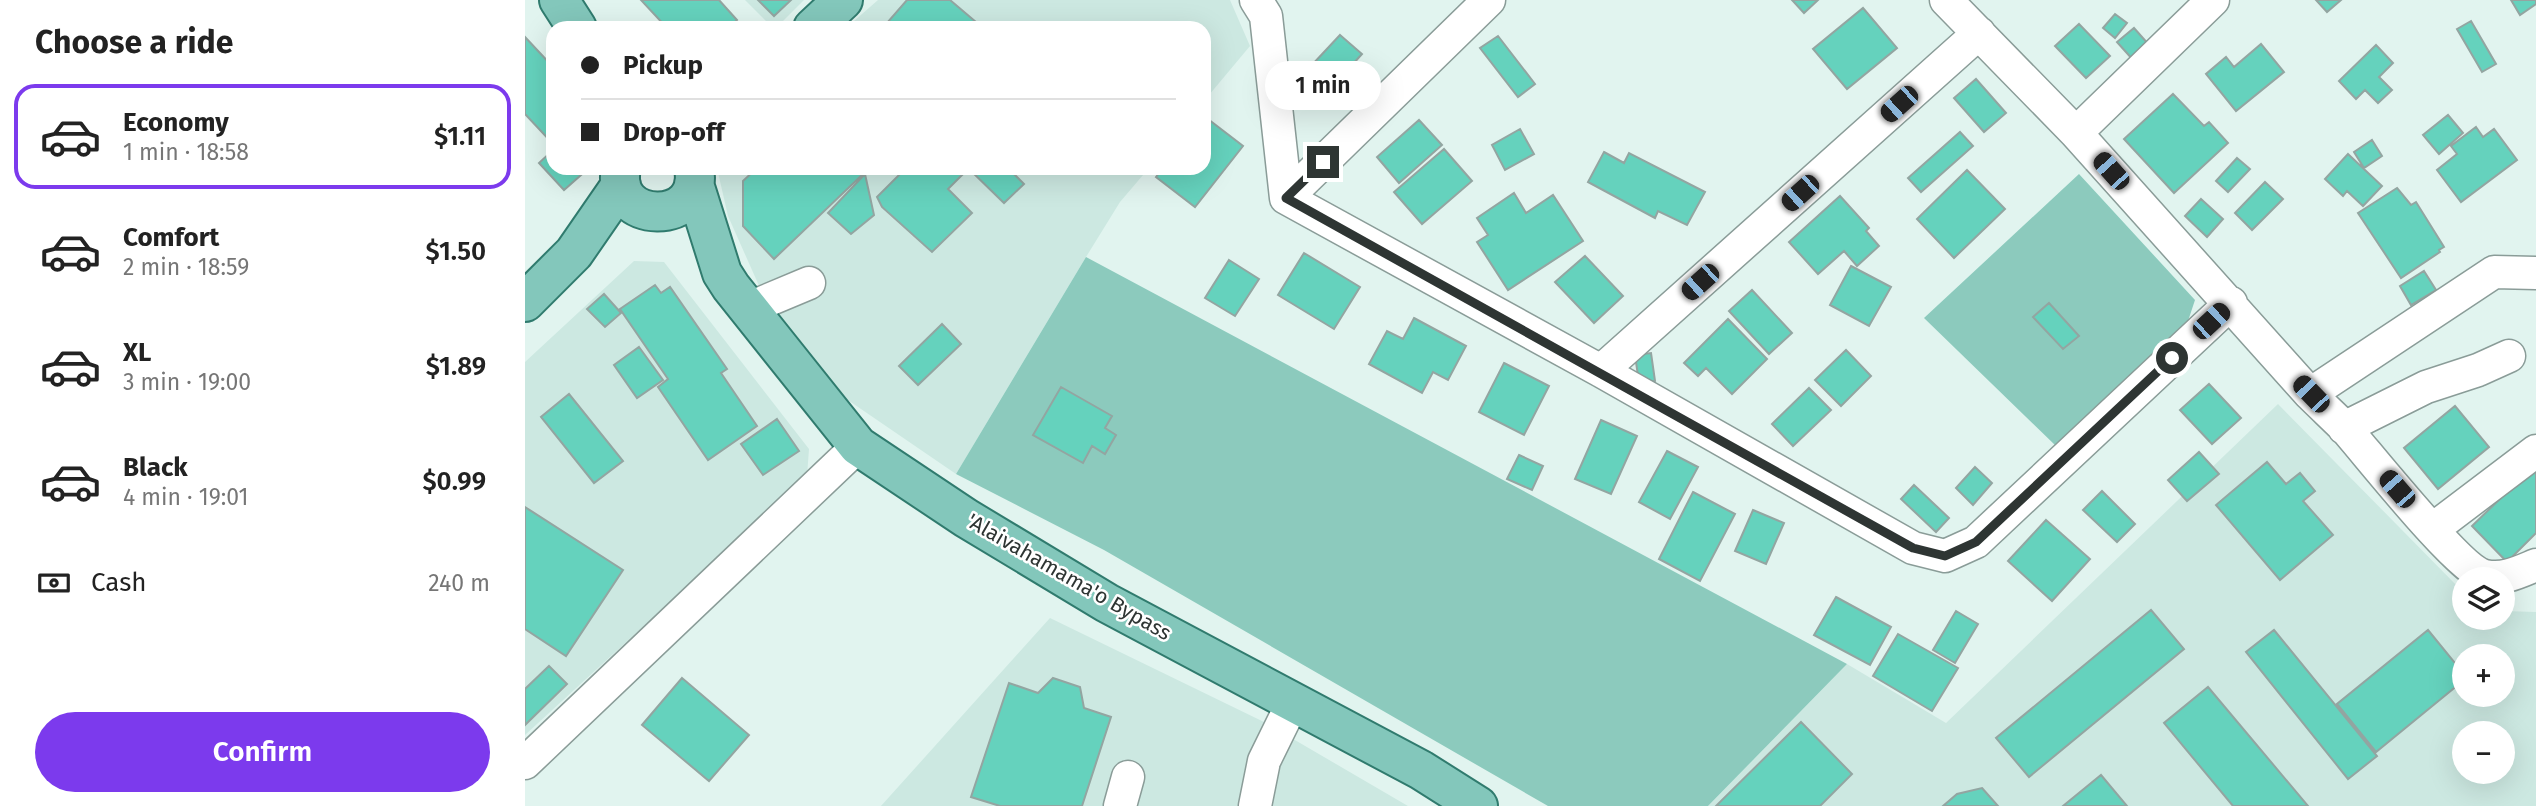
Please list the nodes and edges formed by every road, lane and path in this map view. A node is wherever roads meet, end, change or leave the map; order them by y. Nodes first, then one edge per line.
1 (559, 0) edge
2 (843, 0) edge
3 (1256, 0) edge
4 (1489, 0) edge
5 (1946, 0) edge
6 (2213, 0) edge
7 (572, 21) edge
8 (820, 21) edge
9 (1979, 33) junction
10 (2076, 133) junction
11 (694, 176) edge
12 (637, 194) edge
13 (1286, 198) junction
14 (722, 273) junction
15 (2536, 273) edge
16 (809, 283) dead end
17 (525, 302) edge
18 (2231, 303) junction
19 (747, 309) junction
20 (2509, 356) dead end
21 (1601, 372) junction
22 (2311, 394) junction
23 (2344, 428) junction
24 (858, 446) junction
25 (2536, 451) edge
26 (2433, 529) junction
27 (2536, 565) edge
28 (1293, 702) junction
29 (525, 763) edge
30 (1255, 806) edge
31 (1478, 806) edge

1 - 7 main road
2 - 8 main road
3 - 13 street
4 - 13 street
5 - 9 street
6 - 10 street
9 - 10 street
9 - 21 street
10 - 18 street
11 - 12 main road
11 - 14 main road, 'Alaivahamama'o Bypass
12 - 14 main road, 'Alaivahamama'o Bypass
12 - 17 main road
13 - 21 street
14 - 19 main road, 'Alaivahamama'o Bypass
15 - 22 street
16 - 19 street
18 - 21 street
18 - 22 street
19 - 24 main road, 'Alaivahamama'o Bypass
20 - 23 street
22 - 23 street
23 - 26 street
24 - 28 main road, 'Alaivahamama'o Bypass
24 - 29 street
25 - 26 street
26 - 27 street
28 - 30 street
28 - 31 main road, 'Alaivahamama'o Bypass

